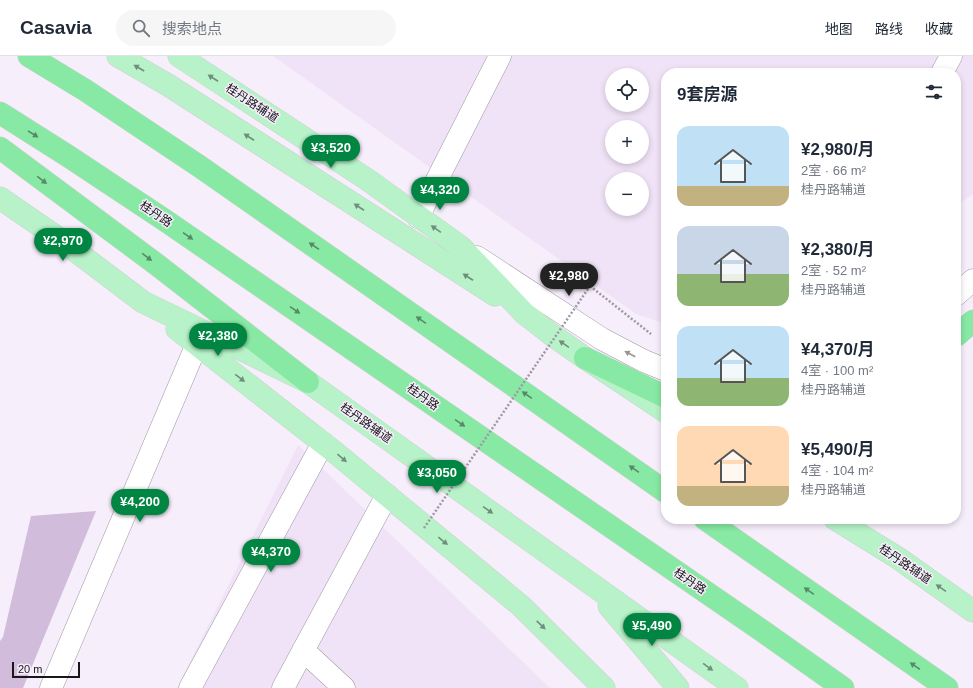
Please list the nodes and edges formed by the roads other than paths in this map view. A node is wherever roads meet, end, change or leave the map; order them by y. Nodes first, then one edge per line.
1 (29, 56) edge
2 (118, 56) edge
3 (179, 56) edge
4 (500, 56) edge
5 (951, 56) edge
6 (945, 68) edge
7 (0, 113) edge
8 (0, 148) edge
9 (0, 198) edge
10 (418, 217) junction
11 (461, 247) junction
12 (973, 280) edge
13 (961, 291) edge
14 (143, 302) junction
15 (525, 314) junction
16 (973, 322) edge
17 (961, 332) edge
18 (198, 344) junction
19 (585, 358) junction
20 (661, 368) edge
21 (308, 382) junction
22 (661, 395) edge
23 (661, 409) edge
24 (323, 443) junction
25 (661, 489) edge
26 (387, 495) junction
27 (712, 524) edge
28 (843, 524) edge
29 (586, 579) junction
30 (973, 611) edge
31 (303, 650) junction
32 (51, 688) edge
33 (190, 688) edge
34 (283, 688) edge
35 (344, 688) edge
36 (604, 688) edge
37 (678, 688) edge
38 (737, 688) edge
39 (843, 688) edge
40 (947, 688) edge

25 -> 1 highway
15 -> 2 main road
10 -> 3 main road, 桂丹路辅道
4 - 10 street
5 - 6 street
7 -> 39 highway, 桂丹路
8 -> 21 highway
9 - 14 main road, 桂丹路辅道
11 -> 10 main road, 桂丹路辅道
11 - 15 main road, 桂丹路辅道
20 -> 11 street
12 - 13 street
14 - 18 main road
14 - 21 main road, 桂丹路辅道
19 -> 15 main road, 桂丹路辅道
16 - 17 highway
18 -> 24 main road
18 - 32 street
19 - 22 highway
19 - 23 main road, 桂丹路辅道
21 -> 29 main road, 桂丹路辅道
24 -> 26 main road
24 - 33 street
26 - 31 street
26 -> 36 main road
40 -> 27 highway
30 -> 28 main road, 桂丹路辅道
29 - 37 main road
29 -> 38 main road, 桂丹路辅道
31 - 34 street
31 - 35 street

